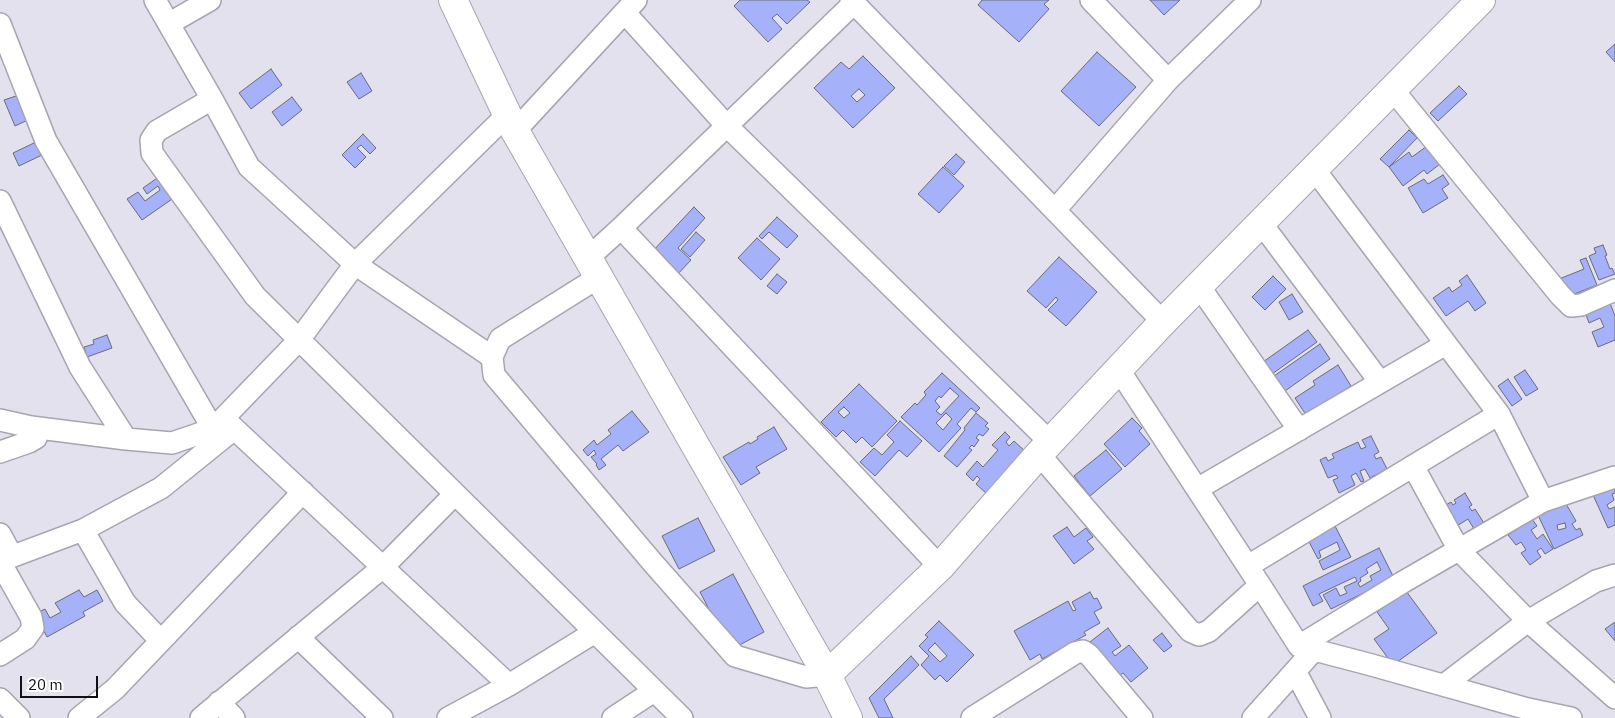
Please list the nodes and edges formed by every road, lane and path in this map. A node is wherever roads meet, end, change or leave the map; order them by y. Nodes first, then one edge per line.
1 (155, 0) edge
2 (210, 0) edge
3 (453, 0) edge
4 (1091, 0) edge
5 (1250, 0) edge
6 (1481, 0) edge
7 (852, 2) edge
8 (630, 6) edge
9 (170, 23) junction
10 (0, 24) edge
11 (1168, 80) junction
12 (1392, 90) junction
13 (212, 99) junction
14 (511, 123) junction
15 (726, 126) junction
16 (1314, 169) junction
17 (0, 200) edge
18 (1055, 210) junction
19 (1261, 223) junction
20 (621, 228) junction
21 (355, 264) junction
22 (594, 268) junction
23 (1199, 286) junction
24 (1615, 290) edge
25 (1163, 322) junction
26 (299, 340) junction
27 (1446, 344) junction
28 (492, 357) junction
29 (1119, 370) junction
30 (1380, 382) junction
31 (1499, 414) junction
32 (0, 420) edge
33 (224, 426) junction
34 (31, 427) junction
35 (1299, 430) junction
36 (126, 439) junction
37 (1044, 448) junction
38 (0, 452) edge
39 (1413, 466) junction
40 (1615, 477) edge
41 (1197, 489) junction
42 (303, 492) junction
43 (455, 494) junction
44 (1543, 501) junction
45 (83, 530) junction
46 (0, 534) edge
47 (1459, 550) junction
48 (4, 560) edge
49 (1248, 566) junction
50 (383, 567) junction
51 (940, 567) junction
52 (1615, 575) edge
53 (1260, 585) junction
54 (1528, 621) junction
55 (595, 632) junction
56 (298, 638) junction
57 (161, 641) junction
58 (1306, 648) junction
59 (0, 655) edge
60 (1295, 671) junction
61 (827, 675) junction
62 (509, 685) junction
63 (1444, 685) junction
64 (654, 691) junction
65 (1615, 698) edge
66 (0, 699) edge
67 (219, 702) junction
68 (1526, 714) edge
69 (19, 718) edge
70 (79, 718) edge
71 (201, 718) edge
72 (234, 718) edge
73 (382, 718) edge
74 (448, 718) edge
75 (613, 718) edge
76 (682, 718) edge
77 (848, 718) edge
78 (972, 718) edge
79 (1142, 718) edge
80 (1253, 718) edge
81 (1320, 718) edge
82 (1571, 718) edge

1 - 9 street
2 - 9 street
3 - 14 street
4 - 11 street
5 - 11 street
6 - 12 street
7 - 15 street
7 - 18 street
8 - 14 street
8 - 15 street
9 - 13 street
10 - 33 street
11 - 18 street
12 - 16 street
12 - 24 street
13 - 21 street
13 - 26 street
14 - 21 street
14 - 22 street
15 - 20 street
15 - 37 street
16 - 19 street
16 - 27 street
17 - 36 street
18 - 25 street
19 - 23 street
19 - 30 street
20 - 22 street
20 - 51 street
21 - 26 street
21 - 28 street
22 - 28 street
22 - 61 street
23 - 25 street
23 - 35 street
25 - 29 street
26 - 33 street
26 - 43 street
27 - 30 street
27 - 31 street
28 - 61 street
29 - 37 street
29 - 41 street
30 - 35 street
31 - 39 street
31 - 44 street
32 - 34 street
33 - 36 street
33 - 42 street
33 - 45 street
34 - 36 street
34 - 38 street
35 - 41 street
37 - 51 street
37 - 53 street
39 - 47 street
39 - 49 street
40 - 44 street
41 - 49 street
42 - 50 street
42 - 57 street
43 - 50 street
43 - 55 street
44 - 47 street
45 - 48 street
45 - 57 street
46 - 48 street
47 - 54 street
47 - 58 street
48 - 59 street
49 - 53 street
50 - 56 street
50 - 62 street
51 - 61 street
52 - 54 street
53 - 58 street
54 - 63 street
54 - 65 street
55 - 62 street
55 - 64 street
56 - 67 street
56 - 73 street
57 - 70 street
58 - 60 street
58 - 63 street
60 - 80 street
60 - 81 street
61 - 77 street
62 - 74 street
63 - 68 street
64 - 75 street
64 - 76 street
66 - 69 street
67 - 71 street
67 - 72 street
68 - 82 street
78 - 79 street

